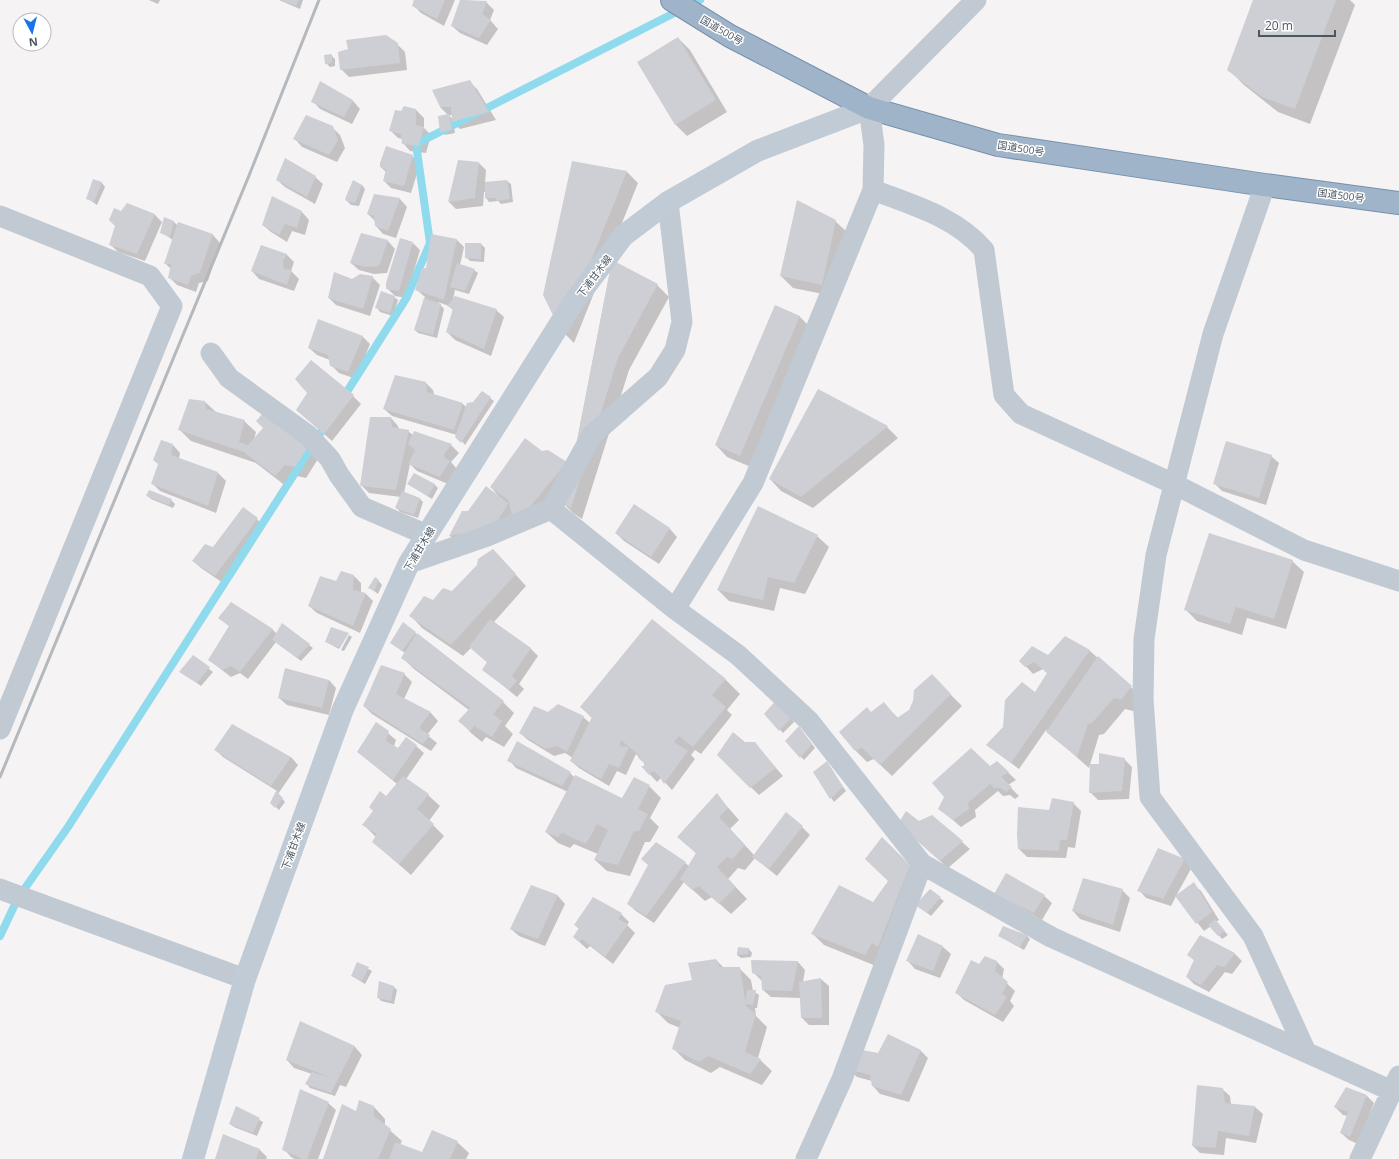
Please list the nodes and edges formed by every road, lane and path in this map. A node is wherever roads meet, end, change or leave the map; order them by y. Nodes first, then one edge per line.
1 (672, 0) edge
2 (976, 0) edge
3 (869, 108) junction
4 (1265, 185) junction
5 (873, 190) junction
6 (668, 202) junction
7 (1399, 203) edge
8 (0, 216) edge
9 (211, 353) dead end
10 (1174, 484) junction
11 (552, 510) junction
12 (427, 535) junction
13 (409, 563) junction
14 (1399, 581) edge
15 (674, 609) junction
16 (0, 729) edge
17 (922, 864) junction
18 (0, 889) edge
19 (245, 979) junction
20 (1306, 1052) junction
21 (1396, 1083) edge
22 (193, 1159) edge
23 (806, 1159) edge
24 (1360, 1159) edge

1 - 3 highway, 国道500号
2 - 3 street
3 - 4 highway, 国道500号
3 - 5 street
3 - 6 main road, 下浦甘木線
4 - 7 highway, 国道500号
4 - 10 street
5 - 10 street
5 - 15 street
6 - 11 street
6 - 12 main road, 下浦甘木線
8 - 16 street
9 - 12 street
10 - 14 street
10 - 20 street
11 - 13 street
11 - 15 street
12 - 13 main road, 下浦甘木線
13 - 19 main road, 下浦甘木線
15 - 17 street
17 - 20 street
17 - 23 street
18 - 19 street
19 - 22 main road, 下浦甘木線
20 - 21 street
21 - 24 street

